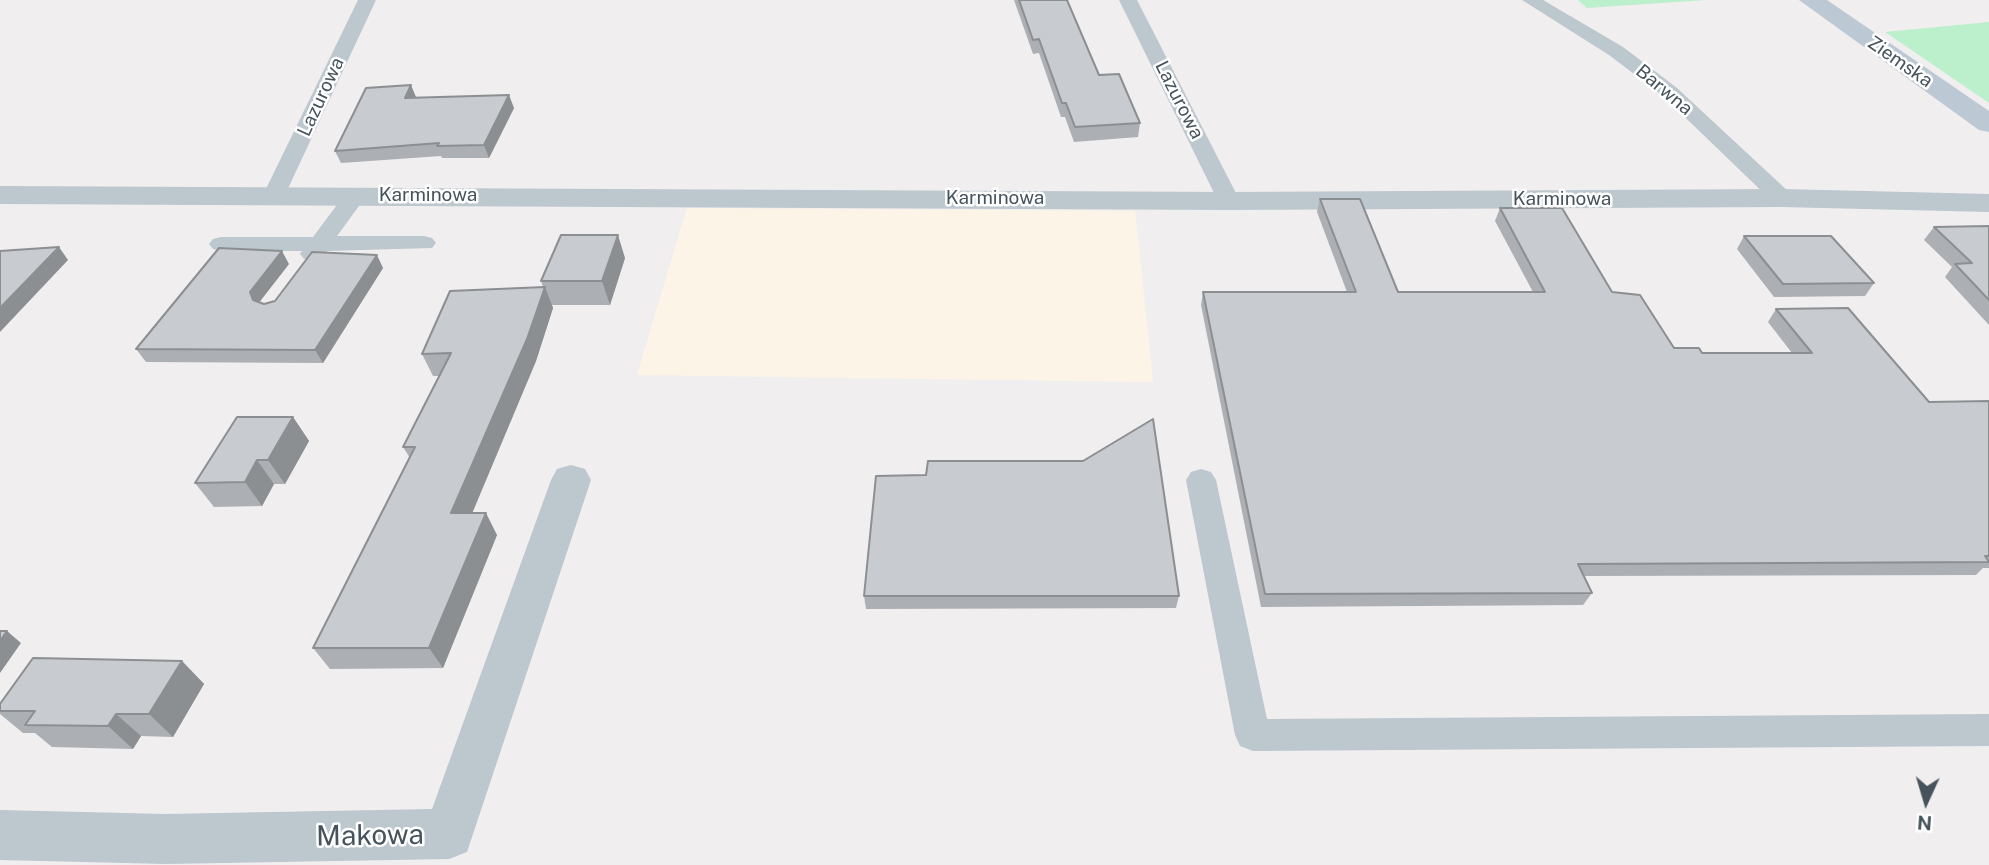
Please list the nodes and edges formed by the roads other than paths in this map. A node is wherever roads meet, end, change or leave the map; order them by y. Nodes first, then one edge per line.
1 (367, 0) edge
2 (1128, 0) edge
3 (1531, 0) edge
4 (1811, 0) edge
5 (1989, 124) edge
6 (0, 195) edge
7 (274, 195) junction
8 (356, 195) junction
9 (1782, 198) junction
10 (1229, 201) junction
11 (1989, 203) edge
12 (424, 243) dead end
13 (220, 244) dead end
14 (319, 244) junction
15 (296, 275) edge
16 (571, 480) dead end
17 (1201, 480) dead end
18 (1989, 730) edge
19 (0, 835) edge

1 - 7 lane, Lazurowa
2 - 10 lane, Lazurowa
3 - 9 lane, Barwna
4 - 5 street, Ziemska
6 - 7 street, Karminowa
7 - 8 street, Karminowa
8 - 10 street, Karminowa
8 - 14 lane
9 - 10 street, Karminowa
9 - 11 street, Karminowa
12 - 14 lane
13 - 14 lane
14 - 15 lane
16 - 19 street, Makowa
17 - 18 lane

